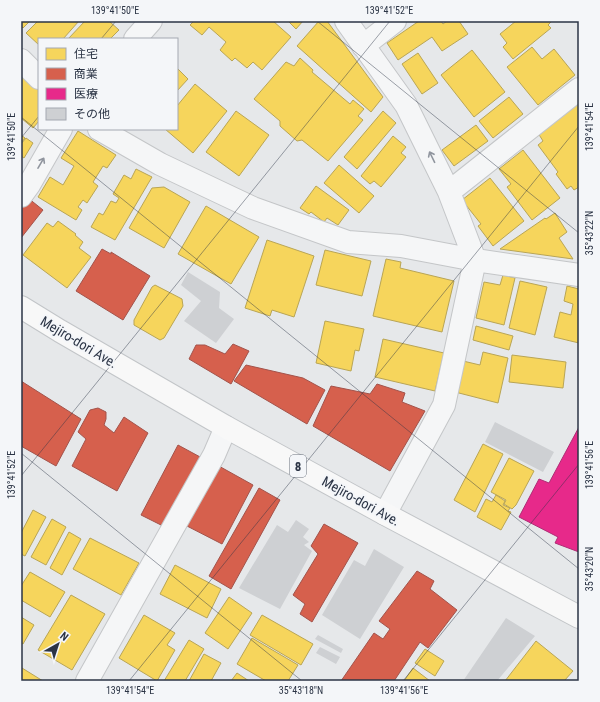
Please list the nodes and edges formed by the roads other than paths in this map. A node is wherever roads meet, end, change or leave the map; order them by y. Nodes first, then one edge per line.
1 (151, 21) edge
2 (346, 21) edge
3 (395, 21) edge
4 (136, 38) edge
5 (363, 46) junction
6 (21, 60) edge
7 (38, 77) edge
8 (579, 89) edge
9 (60, 130) edge
10 (101, 130) edge
11 (449, 192) junction
12 (21, 196) edge
13 (475, 260) junction
14 (579, 275) edge
15 (21, 307) edge
16 (226, 427) junction
17 (385, 514) junction
18 (579, 617) edge
19 (87, 681) edge

1 - 4 street
2 - 5 street
3 - 5 street
11 -> 5 street
6 - 7 street
8 - 11 street
12 -> 9 street
10 - 13 street
11 - 13 street
13 - 14 street
13 - 17 street
15 - 16 main road, Mejiro-dori Ave. / 8
16 - 17 main road, Mejiro-dori Ave. / 8
16 - 19 street
17 - 18 main road, Mejiro-dori Ave. / 8

